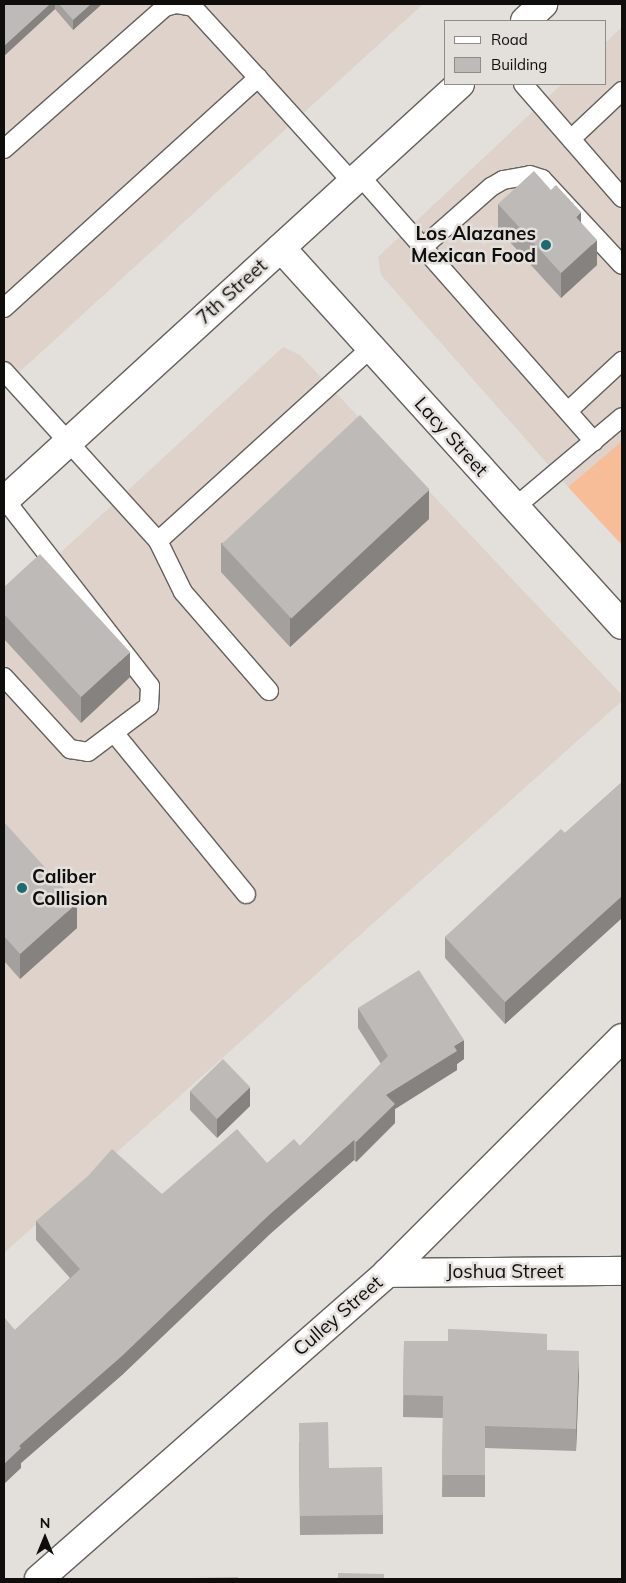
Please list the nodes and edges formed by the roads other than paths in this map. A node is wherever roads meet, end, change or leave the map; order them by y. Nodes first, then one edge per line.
1 (543, 4) edge
2 (527, 20) edge
3 (258, 78) junction
4 (459, 85) edge
5 (524, 85) edge
6 (622, 91) edge
7 (571, 140) junction
8 (4, 149) edge
9 (356, 179) junction
10 (622, 198) edge
11 (424, 247) junction
12 (281, 248) junction
13 (622, 265) edge
14 (4, 308) edge
15 (371, 348) junction
16 (622, 361) edge
17 (4, 371) edge
18 (568, 411) junction
19 (622, 417) edge
20 (594, 441) junction
21 (69, 442) junction
22 (4, 500) edge
23 (514, 508) junction
24 (158, 541) junction
25 (622, 625) edge
26 (4, 677) edge
27 (269, 691) dead end
28 (115, 734) junction
29 (246, 894) dead end
30 (622, 1038) edge
31 (622, 1271) edge
32 (387, 1273) junction
33 (39, 1579) edge

1 - 2 street
3 - 8 lane
3 - 9 lane
3 - 14 lane
4 - 9 street, 7th Street
5 - 7 lane
6 - 7 lane
7 - 10 lane
9 - 11 lane
9 - 12 street, 7th Street
11 - 13 lane
11 - 18 lane
12 - 15 street, Lacy Street
12 - 21 street, 7th Street
15 - 23 street, Lacy Street
15 - 24 lane
16 - 18 lane
17 - 21 lane
18 - 20 lane
19 - 20 lane
20 - 23 lane
21 - 22 street, 7th Street
21 - 24 lane
22 - 28 lane
23 - 25 street, Lacy Street
24 - 27 lane
26 - 28 lane
28 - 29 lane
30 - 32 street, Culley Street
31 - 32 street, Joshua Street
32 - 33 street, Culley Street

